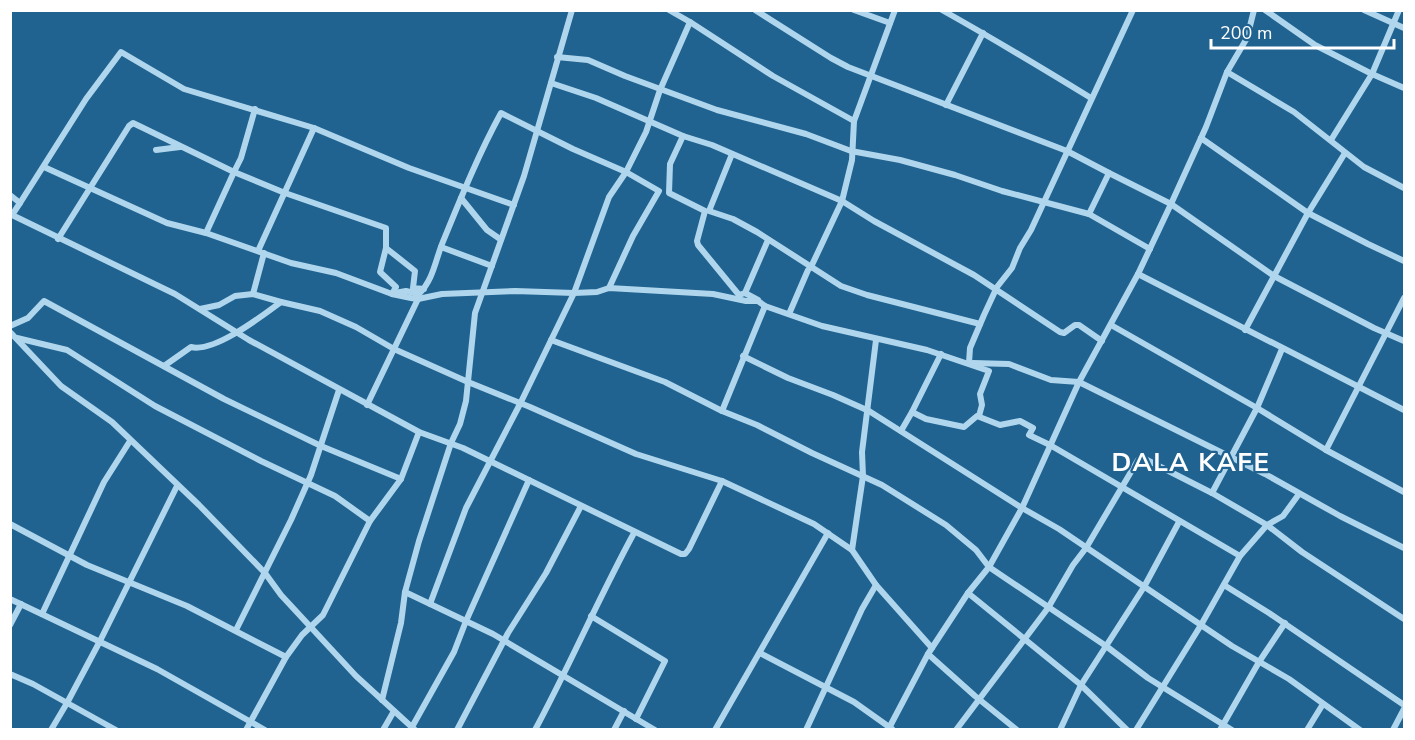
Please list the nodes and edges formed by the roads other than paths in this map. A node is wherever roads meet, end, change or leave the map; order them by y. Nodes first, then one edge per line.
1 (572, 10) edge
2 (669, 10) edge
3 (755, 10) edge
4 (854, 10) edge
5 (895, 10) edge
6 (942, 10) edge
7 (1133, 10) edge
8 (1254, 10) edge
9 (1265, 10) edge
10 (1364, 10) edge
11 (1399, 10) edge
12 (690, 22) junction
13 (890, 22) junction
14 (1394, 24) junction
15 (1404, 28) edge
16 (983, 33) junction
17 (557, 57) junction
18 (1227, 72) junction
19 (1372, 74) junction
20 (871, 76) junction
21 (551, 83) junction
22 (1404, 88) edge
23 (660, 90) junction
24 (1091, 98) junction
25 (946, 105) junction
26 (255, 109) junction
27 (651, 120) junction
28 (854, 121) junction
29 (314, 128) junction
30 (537, 130) junction
31 (683, 136) junction
32 (1202, 138) junction
33 (1331, 140) junction
34 (181, 146) junction
35 (156, 150) dead end
36 (851, 151) junction
37 (1067, 151) junction
38 (1345, 153) junction
39 (732, 154) junction
40 (44, 167) junction
41 (234, 172) junction
42 (626, 172) junction
43 (1109, 173) junction
44 (1404, 188) edge
45 (90, 189) junction
46 (465, 189) junction
47 (285, 193) junction
48 (669, 194) junction
49 (10, 195) edge
50 (461, 198) junction
51 (842, 201) junction
52 (20, 203) junction
53 (1043, 203) junction
54 (1171, 204) junction
55 (514, 205) junction
56 (709, 211) junction
57 (1308, 213) junction
58 (1089, 214) junction
59 (11, 216) edge
60 (206, 233) junction
61 (58, 239) junction
62 (500, 239) junction
63 (768, 240) junction
64 (441, 247) junction
65 (386, 248) junction
66 (1150, 249) junction
67 (261, 252) junction
68 (1404, 261) edge
69 (492, 266) junction
70 (811, 267) junction
71 (1138, 274) junction
72 (1274, 276) junction
73 (609, 288) junction
74 (424, 289) junction
75 (996, 291) junction
76 (484, 292) junction
77 (574, 292) junction
78 (745, 293) junction
79 (253, 294) junction
80 (392, 294) junction
81 (1404, 298) edge
82 (418, 299) junction
83 (758, 301) junction
84 (281, 302) junction
85 (765, 306) junction
86 (200, 309) junction
87 (789, 314) junction
88 (980, 324) junction
89 (1111, 325) junction
90 (10, 326) edge
91 (1245, 330) junction
92 (10, 332) edge
93 (238, 333) junction
94 (1387, 334) junction
95 (16, 338) junction
96 (551, 340) junction
97 (876, 340) junction
98 (1102, 341) junction
99 (1404, 341) edge
100 (394, 349) junction
101 (1282, 349) junction
102 (940, 354) junction
103 (743, 356) junction
104 (969, 363) junction
105 (164, 366) junction
106 (468, 382) junction
107 (1079, 382) junction
108 (1358, 387) junction
109 (339, 390) junction
110 (520, 404) junction
111 (367, 405) junction
112 (1257, 408) junction
113 (1404, 410) edge
114 (722, 411) junction
115 (869, 411) junction
116 (912, 412) junction
117 (979, 416) junction
118 (901, 431) junction
119 (419, 432) junction
120 (130, 441) junction
121 (451, 444) junction
122 (1050, 445) junction
123 (321, 446) junction
124 (1326, 450) junction
125 (1231, 456) junction
126 (491, 462) junction
127 (863, 476) junction
128 (401, 479) junction
129 (529, 480) junction
130 (722, 481) junction
131 (307, 484) junction
132 (177, 486) junction
133 (1122, 487) junction
134 (1404, 492) edge
135 (1212, 493) junction
136 (1299, 494) junction
137 (581, 506) junction
138 (1022, 508) junction
139 (370, 521) junction
140 (1179, 522) junction
141 (10, 524) edge
142 (1267, 525) junction
143 (828, 532) junction
144 (634, 533) junction
145 (1086, 548) junction
146 (1404, 548) edge
147 (852, 550) junction
148 (69, 555) junction
149 (1240, 556) junction
150 (989, 567) junction
151 (265, 573) junction
152 (129, 581) junction
153 (876, 585) junction
154 (1224, 585) junction
155 (1144, 587) junction
156 (405, 592) junction
157 (968, 593) junction
158 (10, 599) edge
159 (21, 604) junction
160 (430, 604) junction
161 (1048, 608) junction
162 (42, 614) junction
163 (591, 616) junction
164 (1404, 619) edge
165 (466, 621) junction
166 (1285, 623) junction
167 (1202, 625) junction
168 (10, 626) edge
169 (311, 627) junction
170 (236, 630) junction
171 (1025, 638) junction
172 (100, 641) junction
173 (504, 641) junction
174 (1106, 646) junction
175 (930, 651) junction
176 (760, 653) junction
177 (286, 657) junction
178 (1259, 662) junction
179 (10, 674) edge
180 (564, 676) junction
181 (1081, 685) junction
182 (1164, 686) junction
183 (827, 689) junction
184 (978, 698) junction
185 (382, 700) junction
186 (67, 703) junction
187 (1323, 704) junction
188 (1404, 707) edge
189 (394, 711) junction
190 (624, 711) junction
191 (636, 718) junction
192 (251, 722) junction
193 (1222, 726) edge
194 (413, 728) edge
195 (51, 729) edge
196 (116, 729) edge
197 (246, 729) edge
198 (265, 729) edge
199 (383, 729) edge
200 (457, 729) edge
201 (535, 729) edge
202 (614, 729) edge
203 (656, 729) edge
204 (715, 729) edge
205 (806, 729) edge
206 (890, 729) edge
207 (956, 729) edge
208 (1017, 729) edge
209 (1060, 729) edge
210 (1127, 729) edge
211 (1136, 729) edge
212 (1232, 729) edge
213 (1307, 729) edge
214 (1360, 729) edge
215 (1393, 729) edge

1 - 17 street
2 - 12 street
3 - 20 street
4 - 13 street
5 - 13 street
6 - 16 street
7 - 24 street
8 - 18 street
9 - 19 street
10 - 14 street
11 - 14 street
12 - 23 street
12 - 28 street
13 - 20 street
14 - 15 street
14 - 19 street
16 - 24 street
16 - 25 street
17 - 21 street
17 - 23 street
18 - 32 street
18 - 33 street
19 - 22 street
19 - 33 street
20 - 25 street
20 - 28 street
21 - 27 street
21 - 30 street
23 - 27 street
23 - 36 street
24 - 37 street
25 - 37 street
26 - 29 street
26 - 40 street
26 - 41 street
27 - 31 street
27 - 42 street
28 - 36 street
29 - 46 street
29 - 47 street
30 - 42 street
30 - 46 street
30 - 55 street
31 - 39 street
31 - 48 street
32 - 54 street
32 - 57 street
33 - 38 street
34 - 35 street
34 - 41 street
34 - 45 street
36 - 51 street
36 - 53 street
37 - 43 street
37 - 53 street
38 - 44 street
38 - 57 street
39 - 51 street
39 - 56 street
40 - 45 street
40 - 52 street
41 - 47 street
41 - 60 street
42 - 73 street
42 - 77 street
43 - 54 street
43 - 58 street
45 - 60 street
45 - 61 street
46 - 50 street
46 - 55 street
47 - 65 street
47 - 67 street
48 - 56 street
48 - 78 street
49 - 52 street
50 - 62 street
50 - 64 street
51 - 70 street
51 - 75 street
52 - 59 street
53 - 58 street
53 - 75 street
54 - 66 street
54 - 72 street
55 - 62 street
56 - 63 street
57 - 68 street
57 - 72 street
58 - 66 street
59 - 61 street
60 - 67 street
61 - 86 street
62 - 69 street
63 - 70 street
63 - 78 street
64 - 69 street
64 - 74 street
65 - 74 street
65 - 80 street
66 - 71 street
67 - 79 street
67 - 80 street
69 - 76 street
70 - 87 street
70 - 88 street
71 - 89 street
71 - 91 street
72 - 91 street
72 - 94 street
73 - 77 street
73 - 83 street
74 - 80 street
75 - 88 street
75 - 98 street
76 - 77 street
76 - 82 street
76 - 106 street
77 - 96 street
78 - 83 street
79 - 84 street
79 - 86 street
80 - 82 street
81 - 94 street
82 - 100 street
83 - 85 street
84 - 93 street
84 - 100 street
85 - 87 street
85 - 103 street
86 - 93 street
87 - 97 street
88 - 104 street
89 - 98 street
89 - 112 street
90 - 105 street
91 - 101 street
92 - 95 street
93 - 105 street
93 - 109 street
94 - 99 street
94 - 108 street
95 - 120 street
95 - 131 street
96 - 110 street
96 - 114 street
97 - 102 street
97 - 115 street
98 - 107 street
100 - 106 street
100 - 111 street
101 - 108 street
101 - 112 street
102 - 104 street
102 - 116 street
103 - 114 street
103 - 115 street
104 - 107 street
104 - 117 street
105 - 123 street
106 - 110 street
106 - 121 street
107 - 122 street
107 - 125 street
108 - 113 street
108 - 124 street
109 - 111 street
109 - 123 street
110 - 126 street
110 - 130 street
111 - 119 street
112 - 124 street
112 - 125 street
114 - 127 street
115 - 118 street
115 - 127 street
116 - 117 street
116 - 118 street
117 - 122 street
118 - 138 street
119 - 121 street
119 - 128 street
120 - 132 street
120 - 148 street
121 - 126 street
121 - 156 street
122 - 133 street
122 - 138 street
123 - 128 street
123 - 131 street
124 - 134 street
125 - 135 street
125 - 136 street
126 - 129 street
126 - 160 street
127 - 147 street
127 - 150 street
128 - 139 street
129 - 137 street
129 - 165 street
130 - 143 street
130 - 144 street
131 - 139 street
131 - 151 street
132 - 151 street
132 - 152 street
133 - 135 street
133 - 140 street
133 - 145 street
135 - 142 street
136 - 142 street
136 - 146 street
137 - 144 street
137 - 173 street
138 - 145 street
138 - 150 street
139 - 169 street
140 - 149 street
140 - 155 street
141 - 148 street
142 - 149 street
142 - 164 street
143 - 147 street
143 - 176 street
144 - 163 street
145 - 155 street
145 - 161 street
147 - 153 street
148 - 152 street
148 - 162 street
149 - 154 street
150 - 157 street
150 - 161 street
151 - 169 street
151 - 170 street
152 - 170 street
152 - 172 street
153 - 175 street
153 - 183 street
154 - 166 street
154 - 167 street
155 - 167 street
155 - 174 street
156 - 160 street
156 - 185 street
157 - 171 street
157 - 175 street
158 - 159 street
159 - 162 street
159 - 168 street
160 - 165 street
161 - 171 street
161 - 174 street
162 - 172 street
163 - 180 street
163 - 191 street
165 - 173 street
165 - 194 street
166 - 178 street
166 - 188 street
167 - 178 street
167 - 182 street
169 - 177 street
169 - 185 street
170 - 177 street
171 - 181 street
171 - 184 street
172 - 186 street
172 - 192 street
173 - 180 street
173 - 200 street
174 - 181 street
174 - 182 street
175 - 184 street
175 - 206 street
176 - 183 street
176 - 204 street
177 - 192 street
178 - 187 street
178 - 193 street
179 - 186 street
180 - 190 street
180 - 201 street
181 - 209 street
181 - 210 street
182 - 193 street
182 - 211 street
183 - 205 street
183 - 206 street
184 - 207 street
184 - 208 street
185 - 189 street
186 - 195 street
186 - 196 street
187 - 213 street
187 - 214 street
188 - 215 street
189 - 194 street
189 - 199 street
190 - 191 street
190 - 202 street
191 - 203 street
192 - 197 street
192 - 198 street
193 - 212 street

